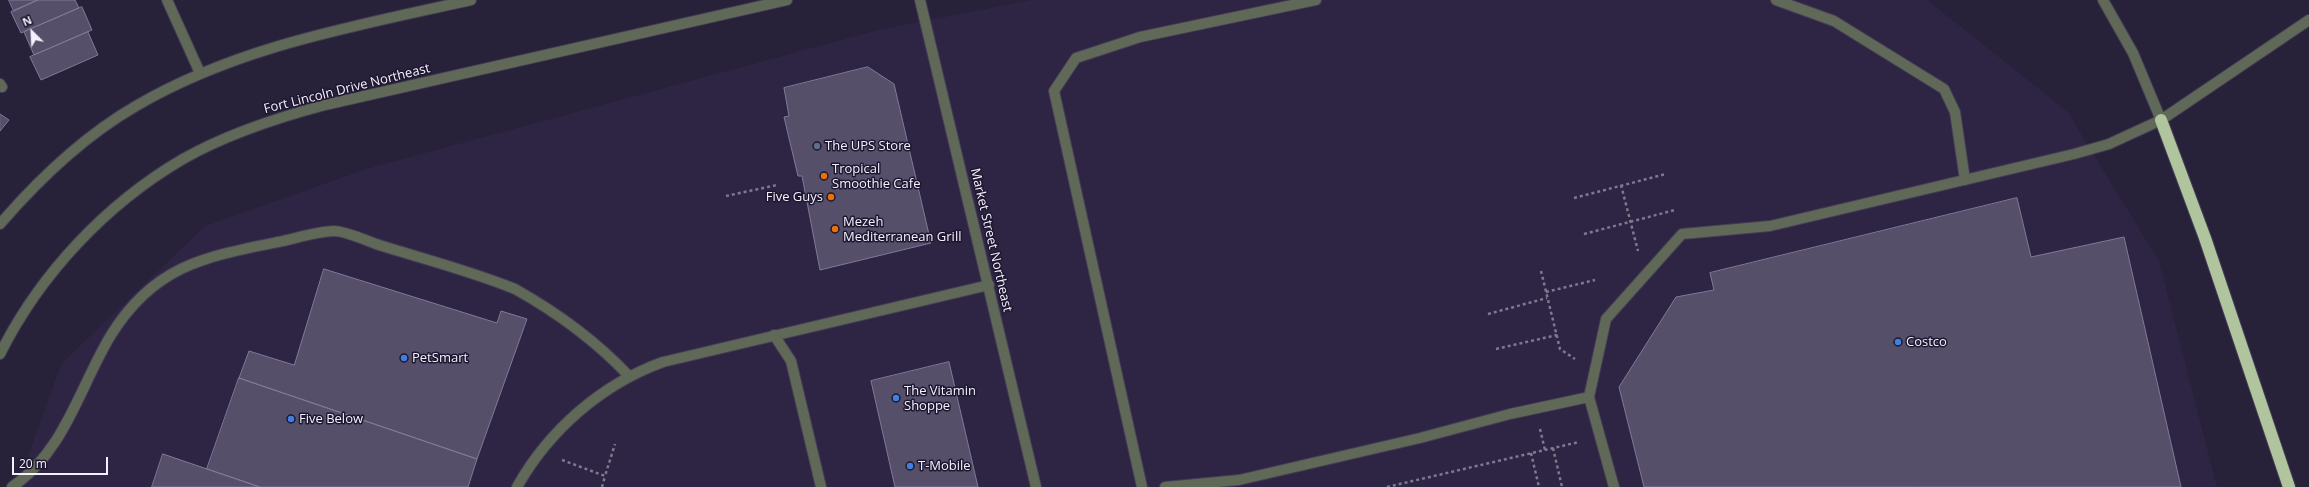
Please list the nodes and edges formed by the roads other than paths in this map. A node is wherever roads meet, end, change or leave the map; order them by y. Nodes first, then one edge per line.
1 (167, 0) edge
2 (471, 0) edge
3 (787, 0) edge
4 (920, 0) edge
5 (1316, 0) edge
6 (1776, 0) edge
7 (2103, 0) edge
8 (2309, 20) edge
9 (200, 73) junction
10 (2161, 120) junction
11 (1965, 180) junction
12 (0, 224) edge
13 (989, 285) junction
14 (774, 336) junction
15 (0, 354) edge
16 (628, 376) junction
17 (1589, 397) junction
18 (12, 487) edge
19 (516, 487) edge
20 (821, 487) edge
21 (1036, 487) edge
22 (1142, 487) edge
23 (1165, 487) edge
24 (1614, 487) edge
25 (2290, 487) edge

1 - 9 street
2 - 9 street
3 - 15 street, Fort Lincoln Drive Northeast
4 - 13 street, Market Street Northeast
5 - 22 street
6 - 11 street
7 - 10 street
8 - 10 street
9 - 12 street
10 - 11 street
10 - 25 highway
11 - 17 street
13 - 14 street
13 - 21 street, Market Street Northeast
14 - 16 street
14 - 20 street
16 - 18 street
16 - 19 street
17 - 23 street
17 - 24 street

